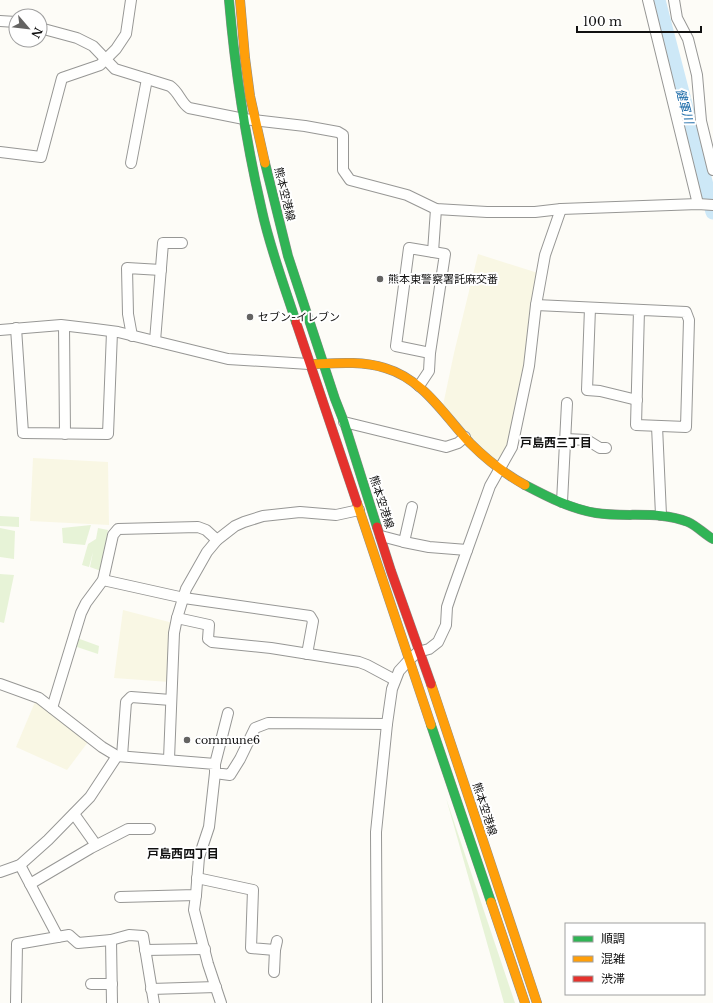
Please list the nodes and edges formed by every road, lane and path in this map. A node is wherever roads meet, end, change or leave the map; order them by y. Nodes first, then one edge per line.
1 (131, 0) edge
2 (229, 0) edge
3 (240, 0) edge
4 (648, 0) edge
5 (674, 0) edge
6 (48, 30) edge
7 (106, 60) junction
8 (147, 79) junction
9 (244, 119) junction
10 (255, 121) junction
11 (0, 152) edge
12 (131, 163) dead end
13 (713, 170) edge
14 (698, 204) junction
15 (713, 205) edge
16 (436, 209) junction
17 (561, 209) junction
18 (182, 243) dead end
19 (433, 252) junction
20 (161, 270) junction
21 (536, 305) junction
22 (590, 308) junction
23 (639, 310) junction
24 (64, 326) junction
25 (16, 328) junction
26 (0, 330) edge
27 (112, 332) junction
28 (132, 336) junction
29 (155, 341) junction
30 (430, 353) junction
31 (309, 364) junction
32 (324, 364) junction
33 (419, 386) junction
34 (637, 400) junction
35 (567, 403) dead end
36 (344, 422) junction
37 (657, 426) junction
38 (66, 434) junction
39 (465, 437) junction
40 (565, 439) junction
41 (606, 448) dead end
42 (500, 469) junction
43 (562, 502) junction
44 (412, 507) dead end
45 (359, 510) junction
46 (661, 516) junction
47 (381, 536) junction
48 (713, 539) edge
49 (217, 540) junction
50 (404, 542) junction
51 (467, 550) junction
52 (103, 580) junction
53 (184, 598) junction
54 (177, 618) junction
55 (418, 652) junction
56 (307, 654) junction
57 (410, 659) junction
58 (396, 680) junction
59 (0, 684) edge
60 (171, 700) junction
61 (52, 708) junction
62 (228, 713) dead end
63 (387, 724) junction
64 (120, 756) junction
65 (169, 759) junction
66 (215, 768) junction
67 (74, 814) junction
68 (150, 829) dead end
69 (96, 845) junction
70 (20, 865) junction
71 (0, 872) edge
72 (197, 878) junction
73 (30, 884) junction
74 (196, 895) junction
75 (120, 897) dead end
76 (58, 937) junction
77 (111, 940) junction
78 (204, 949) junction
79 (145, 950) junction
80 (274, 972) dead end
81 (91, 984) dead end
82 (112, 984) junction
83 (216, 988) junction
84 (151, 989) junction
85 (16, 1003) edge
86 (112, 1003) edge
87 (154, 1003) edge
88 (222, 1003) edge
89 (377, 1003) edge
90 (525, 1003) edge
91 (537, 1003) edge

1 - 7 street
2 - 9 main road
3 - 10 main road, 熊本空港線
4 - 14 street
5 - 13 street
6 - 7 street
7 - 8 street
7 - 11 street
8 - 9 street
8 - 12 street
9 - 10 street
9 - 31 main road
10 - 16 street
10 - 32 main road, 熊本空港線
14 - 15 street
14 - 17 street
16 - 17 street
16 - 19 street
17 - 21 street
18 - 20 street
19 - 30 street
19 - 30 street
20 - 28 street
20 - 29 street
21 - 22 street
21 - 42 street
22 - 23 street
22 - 34 street
23 - 34 street
23 - 37 street
24 - 25 street
24 - 27 street
24 - 38 street
25 - 26 street
25 - 38 street
27 - 28 street
27 - 38 street
28 - 29 street
29 - 31 street
30 - 33 street
31 - 32 main road
31 - 45 main road
32 - 33 main road
32 - 36 main road, 熊本空港線
33 - 39 main road
34 - 37 street
35 - 40 street
36 - 39 street
36 - 47 main road, 熊本空港線
37 - 46 street
39 - 42 main road
40 - 41 street
40 - 43 street
42 - 43 main road
42 - 51 street
43 - 46 main road
44 - 50 street
45 - 49 street
45 - 57 main road
46 - 48 main road
47 - 50 street
47 - 55 main road, 熊本空港線
49 - 52 street
49 - 53 street
50 - 51 street
51 - 55 street
52 - 53 street
52 - 61 street
53 - 54 street
53 - 56 street
54 - 56 street
54 - 60 street
55 - 57 street
55 - 91 main road, 熊本空港線
56 - 58 street
57 - 58 street
57 - 90 main road
58 - 63 street
59 - 61 street
60 - 64 street
60 - 65 street
61 - 64 street
62 - 66 street
63 - 66 street
63 - 89 street
64 - 65 street
64 - 67 street
65 - 66 street
66 - 72 street
67 - 69 street
67 - 70 street
68 - 69 street
69 - 73 street
70 - 71 street
70 - 73 street
72 - 74 street
72 - 80 street
73 - 76 street
74 - 75 street
74 - 78 street
76 - 77 street
76 - 85 street
77 - 79 street
77 - 82 street
78 - 79 street
78 - 83 street
79 - 84 street
81 - 82 street
82 - 86 street
83 - 84 street
83 - 88 street
84 - 87 street

